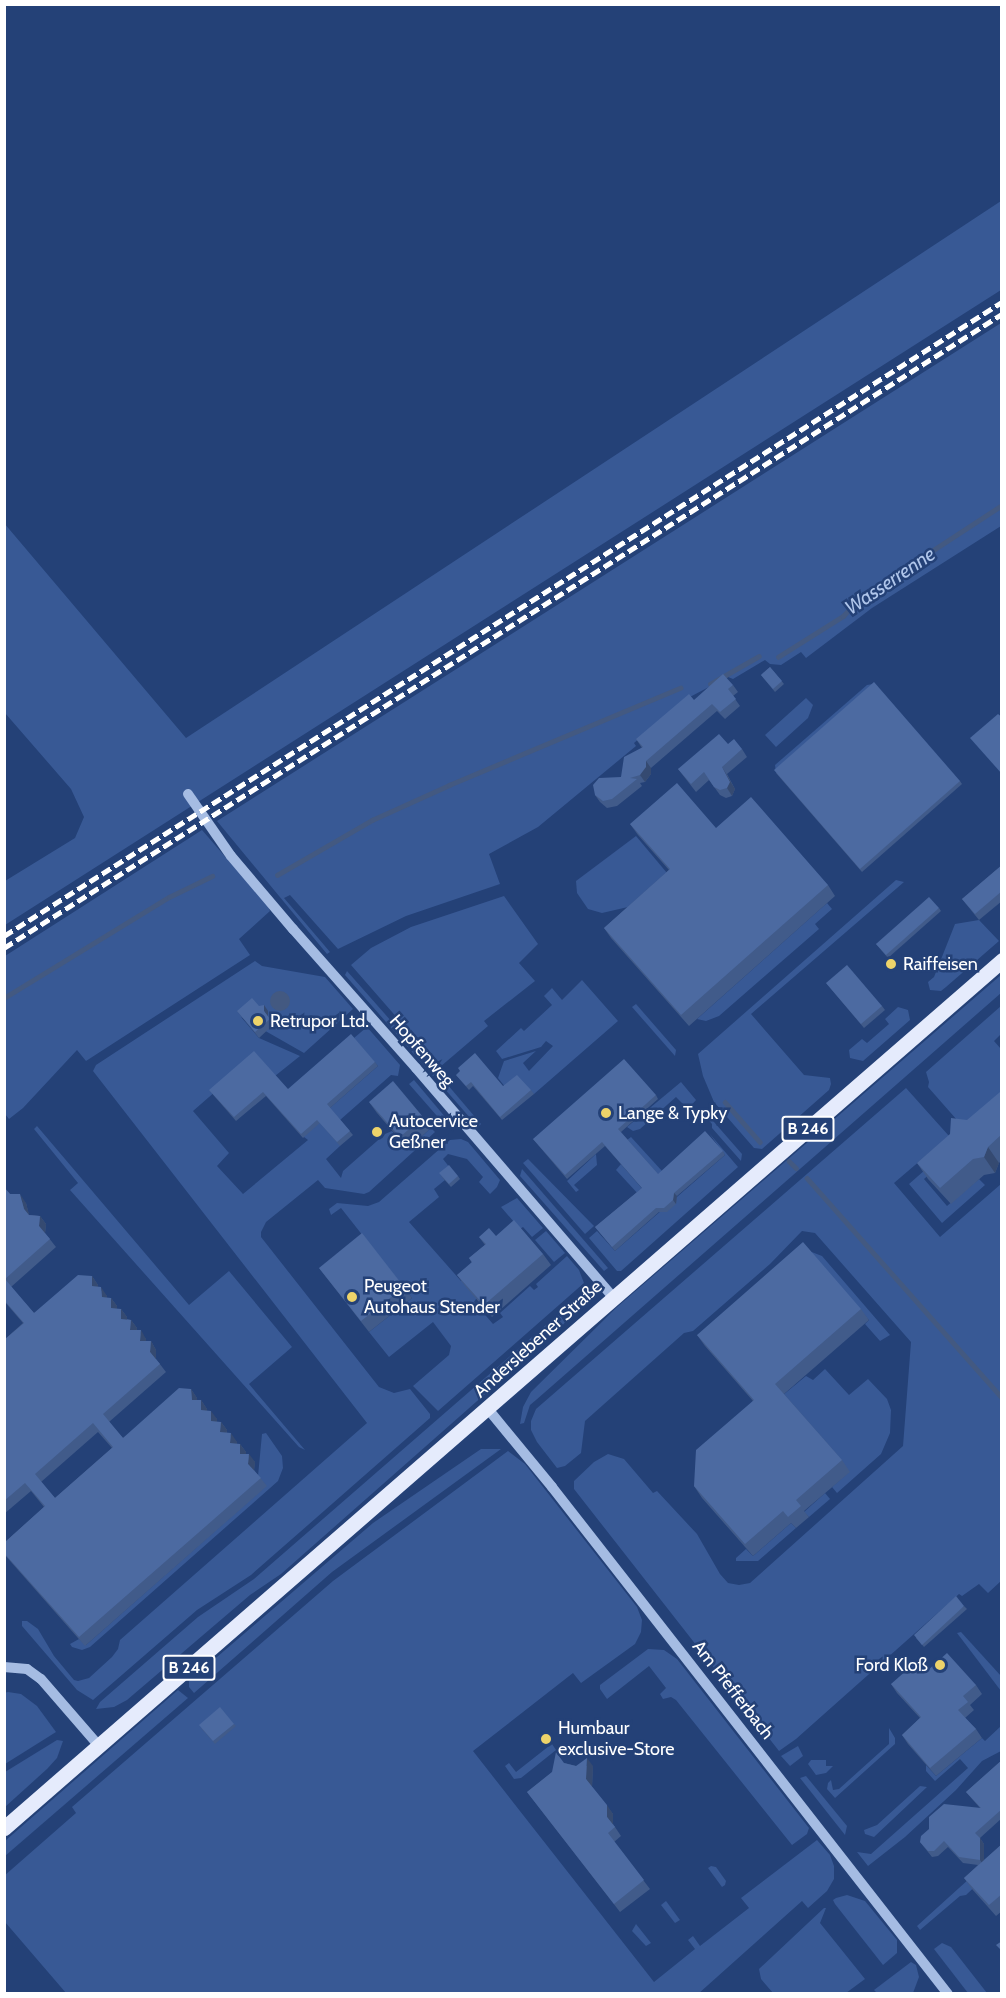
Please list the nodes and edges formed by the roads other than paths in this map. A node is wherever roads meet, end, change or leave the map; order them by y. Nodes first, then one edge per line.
1 (188, 794) dead end
2 (1002, 960) edge
3 (613, 1297) junction
4 (488, 1409) junction
5 (4, 1667) edge
6 (99, 1746) junction
7 (4, 1828) edge
8 (948, 1994) edge

1 - 3 street, Hopfenweg
2 - 3 main road, Anderslebener Straße / B 246
3 - 4 main road, Anderslebener Straße / B 246
4 - 6 main road, Anderslebener Straße / B 246
4 - 8 street, Am Pfefferbach
5 - 6 street
6 - 7 main road, B 246

